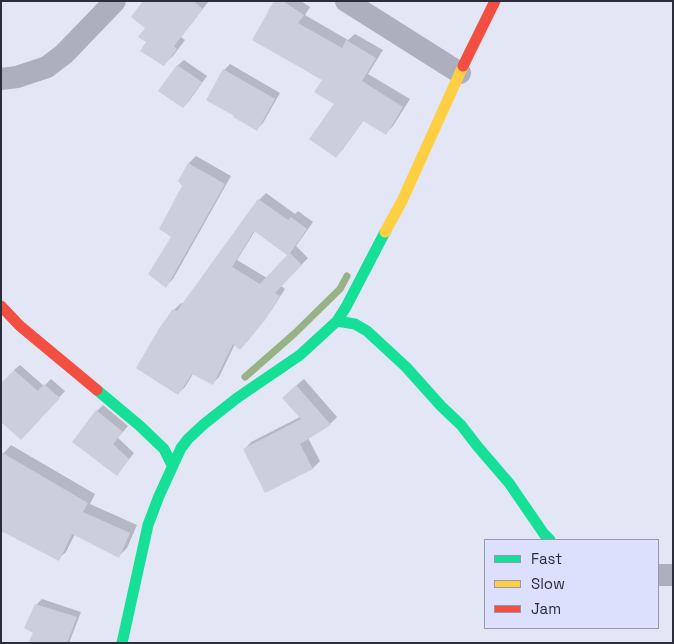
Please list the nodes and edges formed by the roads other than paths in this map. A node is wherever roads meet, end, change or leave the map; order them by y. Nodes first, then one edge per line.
1 (115, 1) edge
2 (346, 1) edge
3 (495, 1) edge
4 (460, 73) junction
5 (1, 79) edge
6 (1, 306) edge
7 (337, 320) junction
8 (172, 465) junction
9 (549, 539) edge
10 (659, 575) edge
11 (673, 575) edge
12 (122, 643) edge

1 - 5 street
2 - 4 street
3 - 4 street
4 - 7 street
6 - 8 street
7 - 8 street
7 - 9 street
8 - 12 street
10 - 11 street

